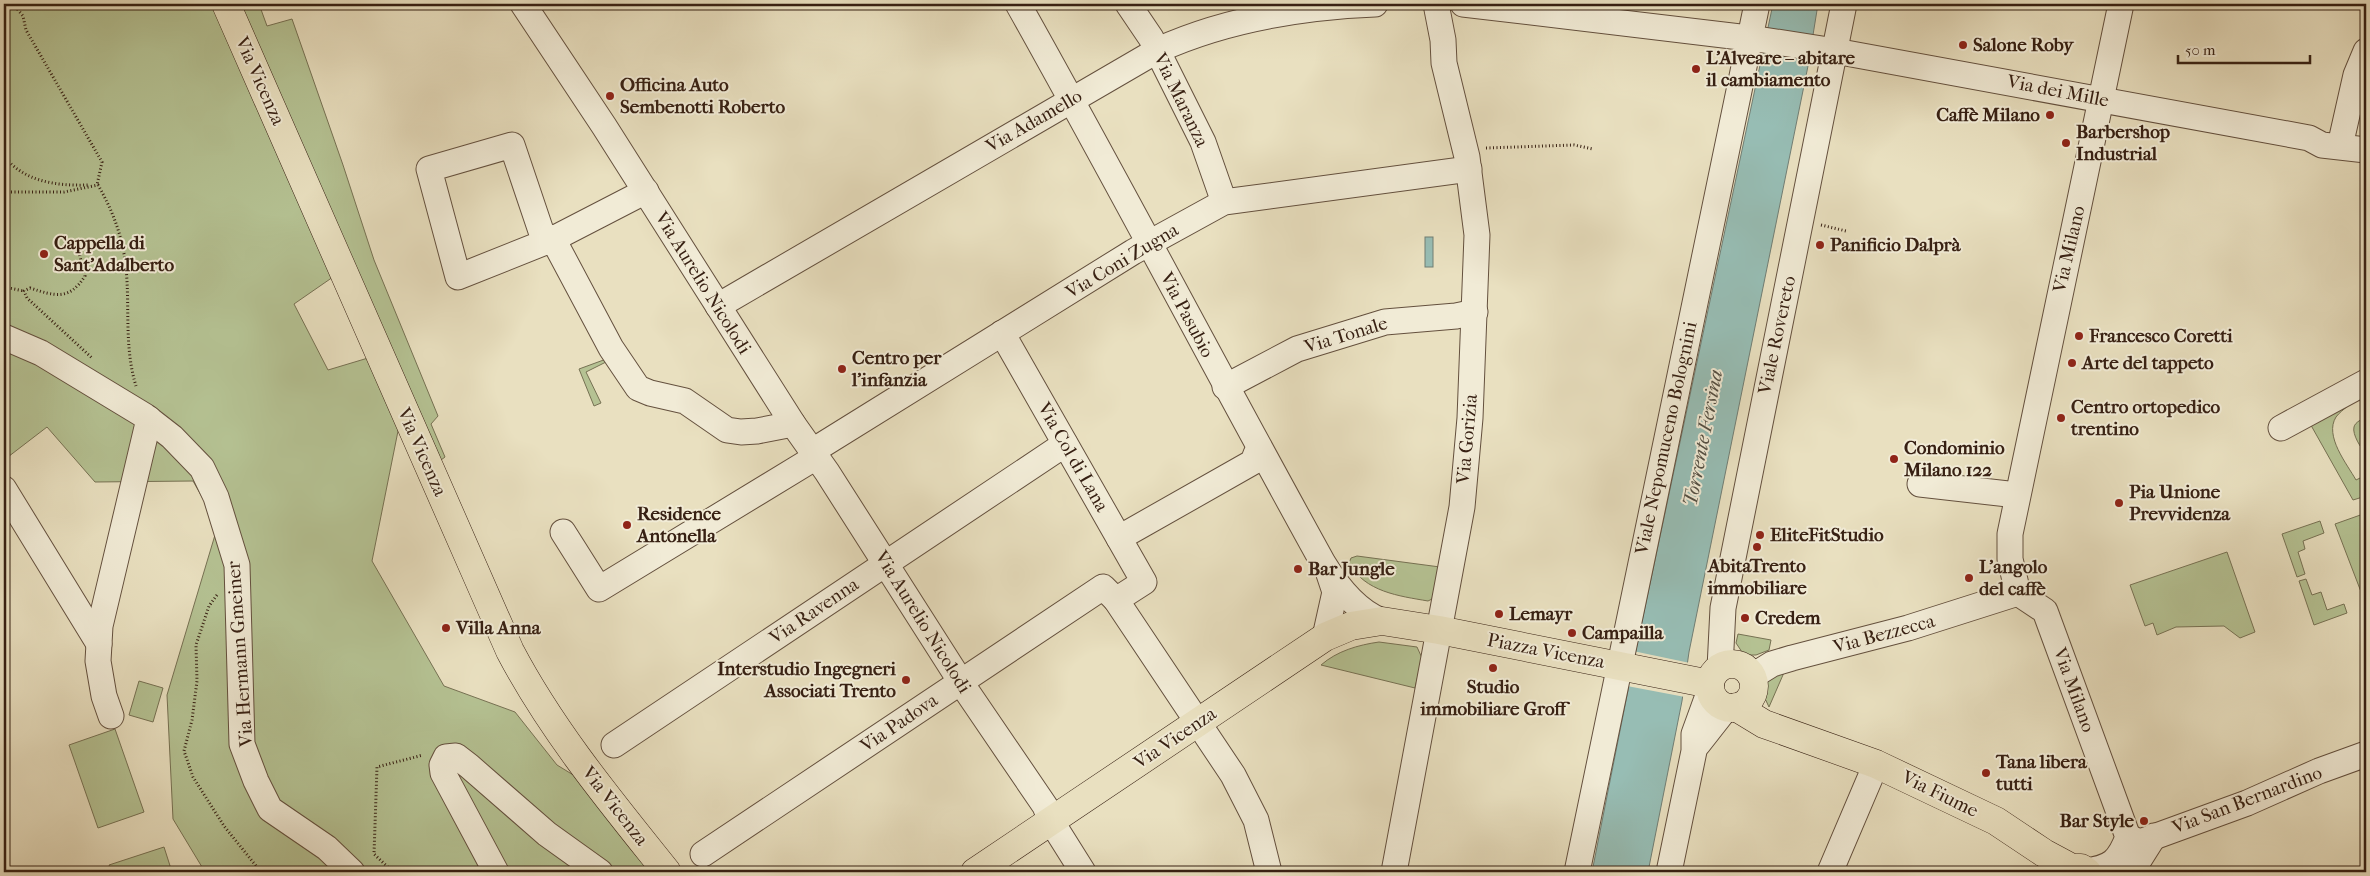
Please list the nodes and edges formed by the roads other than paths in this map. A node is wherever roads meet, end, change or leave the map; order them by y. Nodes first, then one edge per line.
1 (226, 4) edge
2 (523, 4) edge
3 (1018, 4) edge
4 (1128, 4) edge
5 (1375, 4) edge
6 (1436, 4) edge
7 (1463, 4) edge
8 (1757, 4) edge
9 (1844, 4) edge
10 (2121, 4) edge
11 (1634, 14) edge
12 (1753, 39) junction
13 (1158, 50) junction
14 (1824, 50) junction
15 (2366, 51) edge
16 (1071, 98) junction
17 (2102, 99) junction
18 (2340, 146) junction
19 (2366, 150) edge
20 (1474, 158) junction
21 (646, 191) junction
22 (1224, 202) junction
23 (553, 239) junction
24 (1148, 243) junction
25 (718, 306) junction
26 (1475, 312) junction
27 (1002, 333) junction
28 (4, 337) edge
29 (2366, 382) edge
30 (1225, 386) junction
31 (147, 417) junction
32 (793, 424) junction
33 (2281, 428) dead end
34 (1065, 444) junction
35 (1261, 452) junction
36 (813, 454) junction
37 (1920, 484) dead end
38 (4, 488) edge
39 (2017, 495) junction
40 (563, 532) dead end
41 (1119, 538) junction
42 (886, 563) junction
43 (1329, 574) junction
44 (2018, 593) junction
45 (1116, 600) junction
46 (1382, 621) junction
47 (1439, 630) junction
48 (1325, 637) junction
49 (99, 644) junction
50 (1624, 667) junction
51 (961, 682) junction
52 (1725, 688) junction
53 (112, 716) dead end
54 (1199, 722) junction
55 (614, 745) dead end
56 (2366, 754) edge
57 (1876, 764) junction
58 (1051, 821) junction
59 (2154, 836) junction
60 (2128, 837) junction
61 (703, 854) dead end
62 (352, 872) edge
63 (496, 872) edge
64 (600, 872) edge
65 (667, 872) edge
66 (974, 872) edge
67 (1082, 872) edge
68 (1268, 872) edge
69 (1394, 872) edge
70 (1576, 872) edge
71 (1669, 872) edge
72 (1830, 872) edge
73 (2086, 872) edge
74 (2135, 872) edge

1 - 65 main road, Via Vicenza
2 - 21 street, Via Aurelio Nicolodi
3 - 16 street, Via Pasubio
4 - 13 street, Via Maranza
5 - 13 street, Via Adamello
6 - 20 street, Via Gorizia
7 - 11 street
8 - 12 street, Viale Nepomuceno Bolognini
9 - 14 street, Viale Rovereto
10 - 17 street, Via Milano
11 - 12 street
12 - 14 street, Via dei Mille
12 - 50 street, Viale Nepomuceno Bolognini
13 - 16 street, Via Adamello
13 - 22 street, Via Maranza
14 - 17 street, Via dei Mille
14 - 52 street, Viale Rovereto
15 - 18 street
16 - 24 street, Via Pasubio
16 - 25 street, Via Adamello
17 - 18 street, Via dei Mille
17 - 39 street, Via Milano
18 - 19 street, Via dei Mille
20 - 22 street, Via Coni Zugna
20 - 26 street, Via Gorizia
21 - 23 street, Via Aurelio Nicolodi
21 - 25 street, Via Aurelio Nicolodi
22 - 24 street, Via Coni Zugna
23 - 23 street, Via Aurelio Nicolodi
23 - 32 street, Via Aurelio Nicolodi
24 - 27 street, Via Coni Zugna
24 - 30 street, Via Pasubio
25 - 32 street, Via Aurelio Nicolodi
26 - 30 street, Via Tonale
26 - 47 street, Via Gorizia
27 - 34 street, Via Col di Lana
27 - 36 street, Via Coni Zugna
28 - 31 street, Via Hermann Gmeiner
29 - 33 street
30 - 35 street, Via Pasubio
31 - 49 street
31 - 62 street, Via Hermann Gmeiner
32 - 36 street, Via Aurelio Nicolodi
34 - 41 street, Via Col di Lana
34 - 42 street, Via Ravenna
35 - 41 street
35 - 43 street, Via Pasubio
36 - 40 street, Via Coni Zugna
36 - 42 street, Via Aurelio Nicolodi
37 - 39 street
38 - 49 street
39 - 44 street, Via Milano
41 - 45 street, Via Col di Lana
42 - 51 street, Via Aurelio Nicolodi
42 - 55 street, Via Ravenna
43 - 46 street, Via Pasubio
43 - 48 street, Via Pasubio
44 - 52 street, Via Bezzecca
44 - 60 street, Via Milano
45 - 51 street, Via Padova
45 - 54 street
46 - 47 main road, Piazza Vicenza
46 - 48 main road, Via Vicenza
47 - 50 main road, Piazza Vicenza
47 - 69 street, Via Gorizia
48 - 54 main road, Via Vicenza
49 - 53 street
50 - 52 main road, Piazza Vicenza
50 - 70 street, Viale Nepomuceno Bolognini
51 - 58 street, Via Aurelio Nicolodi
51 - 61 street, Via Padova
52 - 57 main road, Via Fiume
52 - 71 street, Viale Rovereto
54 - 58 main road, Via Vicenza
54 - 68 street
56 - 59 street, Via San Bernardino
57 - 72 street
57 - 73 main road, Via Fiume
58 - 66 main road, Via Vicenza
58 - 67 street, Via Aurelio Nicolodi
59 - 60 street, Via San Bernardino
59 - 74 street
60 - 73 street
63 - 64 street

